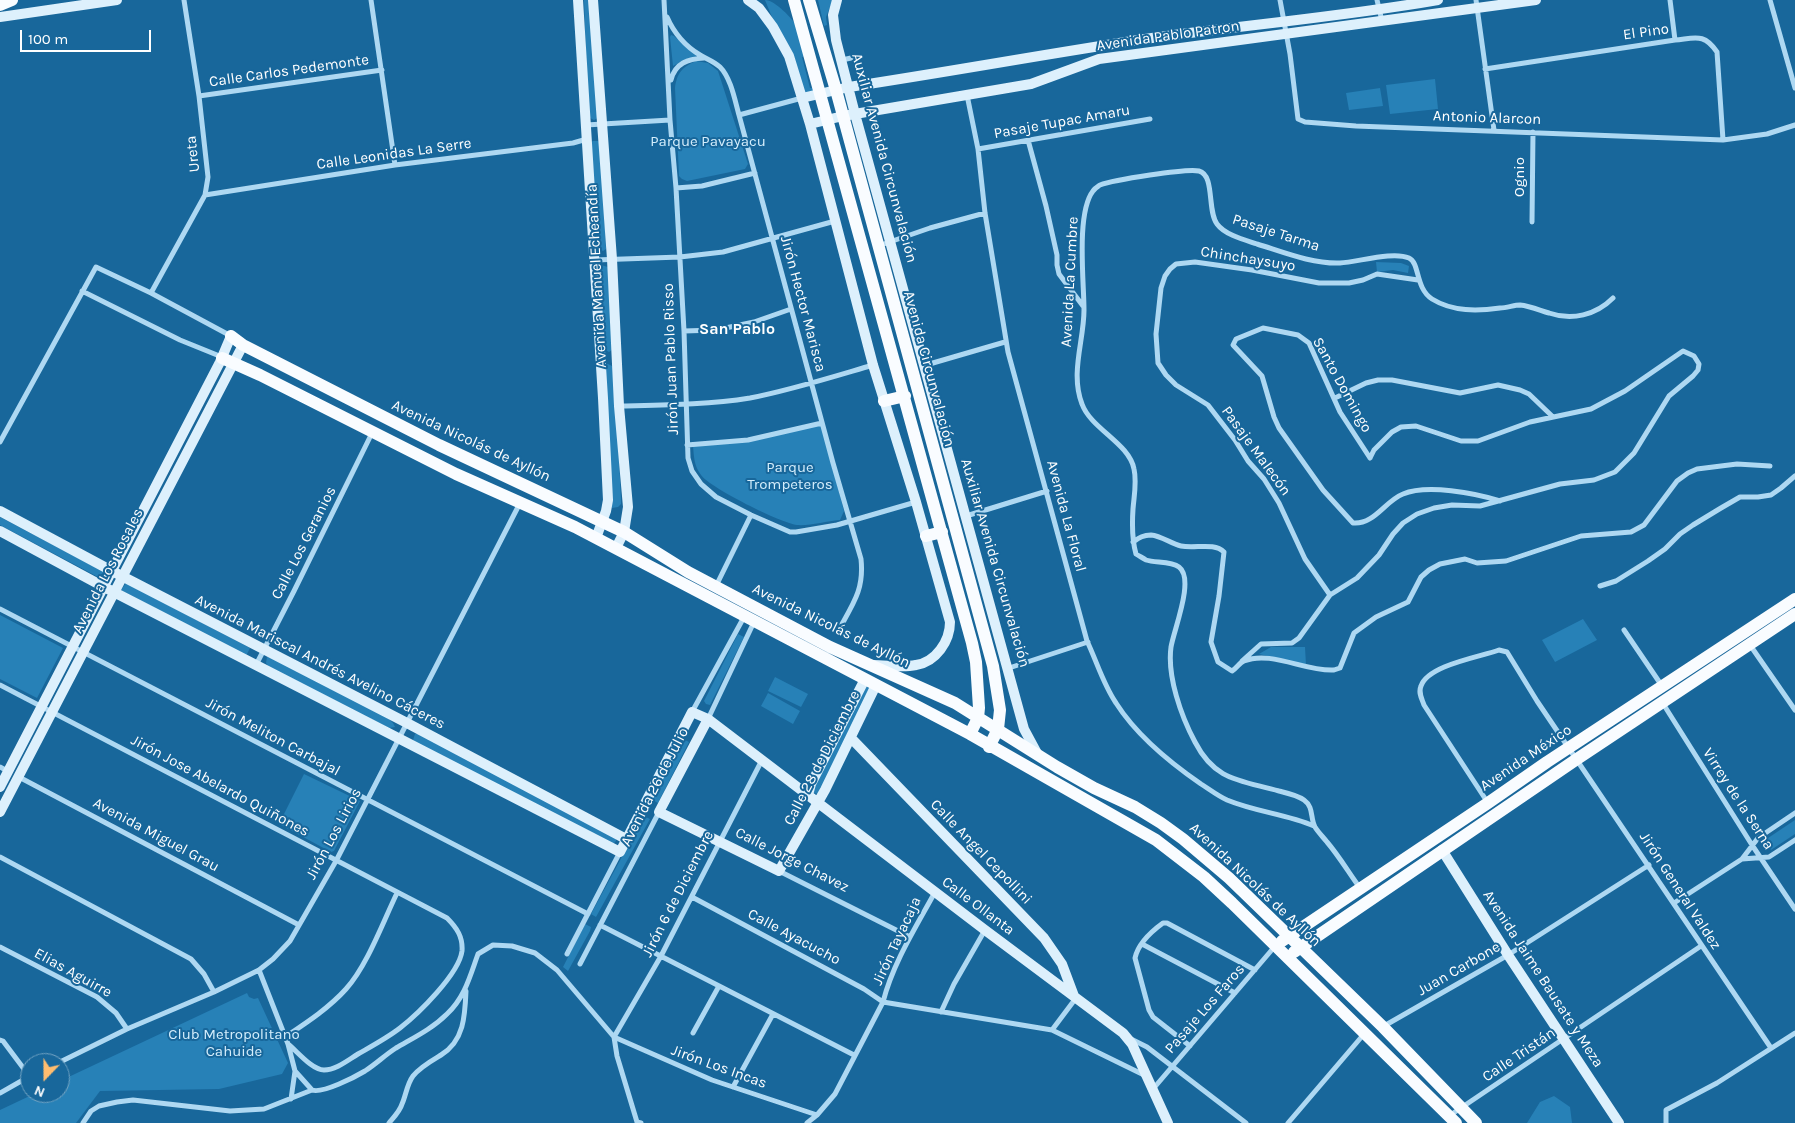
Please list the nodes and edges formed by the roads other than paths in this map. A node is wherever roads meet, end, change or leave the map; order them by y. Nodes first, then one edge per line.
1 (12, 0) edge
2 (117, 0) edge
3 (184, 0) edge
4 (371, 0) edge
5 (578, 0) edge
6 (593, 0) edge
7 (664, 0) edge
8 (748, 0) edge
9 (794, 0) edge
10 (809, 0) edge
11 (837, 0) edge
12 (1280, 0) edge
13 (1438, 0) edge
14 (1536, 0) edge
15 (1670, 0) edge
16 (1770, 0) edge
17 (1477, 4) edge
18 (0, 5) edge
19 (1378, 5) edge
20 (665, 12) junction
21 (0, 17) edge
22 (1283, 20) junction
23 (1382, 22) junction
24 (1286, 34) junction
25 (1676, 40) junction
26 (706, 58) junction
27 (1485, 69) junction
28 (382, 70) junction
29 (669, 85) junction
30 (849, 87) junction
31 (1795, 88) edge
32 (836, 90) junction
33 (820, 94) junction
34 (967, 95) junction
35 (199, 96) junction
36 (802, 98) junction
37 (740, 115) junction
38 (849, 115) junction
39 (1150, 119) dead end
40 (670, 120) junction
41 (828, 120) junction
42 (810, 124) junction
43 (1795, 125) edge
44 (586, 126) junction
45 (603, 126) junction
46 (1494, 130) junction
47 (1532, 132) junction
48 (587, 139) junction
49 (1028, 140) junction
50 (1723, 140) junction
51 (978, 149) junction
52 (395, 165) junction
53 (755, 173) junction
54 (676, 188) junction
55 (205, 195) junction
56 (1211, 210) joint
57 (985, 213) junction
58 (835, 221) junction
59 (1532, 222) dead end
60 (773, 240) junction
61 (891, 242) junction
62 (878, 246) junction
63 (680, 257) junction
64 (612, 259) junction
65 (594, 260) junction
66 (1418, 280) junction
67 (82, 291) junction
68 (151, 293) junction
69 (1613, 298) dead end
70 (1084, 306) junction
71 (792, 309) junction
72 (684, 331) junction
73 (232, 336) junction
74 (1005, 342) junction
75 (243, 344) junction
76 (228, 360) junction
77 (617, 360) junction
78 (601, 361) junction
79 (1158, 363) joint
80 (873, 365) junction
81 (926, 365) junction
82 (811, 383) junction
83 (905, 396) junction
84 (1335, 398) junction
85 (884, 401) junction
86 (686, 404) junction
87 (619, 406) junction
88 (1552, 416) junction
89 (822, 423) junction
90 (373, 431) junction
91 (0, 442) edge
92 (687, 445) junction
93 (1770, 466) dead end
94 (1795, 476) edge
95 (1047, 491) junction
96 (1500, 501) junction
97 (916, 502) junction
98 (520, 503) junction
99 (0, 511) edge
100 (751, 515) junction
101 (966, 516) junction
102 (603, 521) junction
103 (849, 521) junction
104 (0, 531) edge
105 (624, 532) junction
106 (942, 532) junction
107 (926, 536) junction
108 (596, 538) junction
109 (1133, 542) junction
110 (616, 548) junction
111 (112, 572) junction
112 (122, 577) junction
113 (716, 586) junction
114 (1600, 586) dead end
115 (104, 587) junction
116 (114, 592) junction
117 (1330, 595) junction
118 (1795, 599) edge
119 (0, 609) edge
120 (1795, 614) edge
121 (749, 620) junction
122 (842, 624) dead end
123 (1624, 630) dead end
124 (1088, 642) junction
125 (1750, 644) junction
126 (73, 647) junction
127 (264, 650) junction
128 (83, 652) junction
129 (1242, 661) junction
130 (868, 664) junction
131 (256, 665) junction
132 (1009, 668) junction
133 (871, 682) junction
134 (0, 685) edge
135 (1663, 686) junction
136 (1662, 702) junction
137 (42, 706) junction
138 (1795, 710) edge
139 (52, 712) junction
140 (692, 712) junction
141 (978, 718) junction
142 (708, 719) junction
143 (407, 723) junction
144 (998, 729) junction
145 (970, 734) junction
146 (399, 738) junction
147 (851, 738) junction
148 (989, 747) junction
149 (1570, 747) junction
150 (1038, 755) junction
151 (1577, 759) junction
152 (762, 760) junction
153 (4, 769) edge
154 (18, 777) junction
155 (0, 787) edge
156 (808, 796) junction
157 (366, 800) junction
158 (818, 803) junction
159 (1488, 803) junction
160 (0, 812) edge
161 (659, 812) junction
162 (1795, 813) edge
163 (1314, 826) junction
164 (626, 839) junction
165 (720, 840) junction
166 (1795, 840) edge
167 (1752, 845) junction
168 (1442, 850) junction
169 (620, 852) junction
170 (0, 857) edge
171 (1742, 859) junction
172 (1761, 859) junction
173 (336, 861) junction
174 (1648, 865) junction
175 (780, 871) junction
176 (1360, 888) junction
177 (935, 892) junction
178 (397, 893) junction
179 (692, 897) junction
180 (1674, 903) junction
181 (1795, 909) edge
182 (588, 914) junction
183 (300, 925) junction
184 (600, 925) junction
185 (985, 930) junction
186 (1288, 935) junction
187 (910, 937) junction
188 (1142, 944) junction
189 (1276, 945) junction
190 (1701, 946) junction
191 (0, 947) edge
192 (1300, 947) junction
193 (567, 954) dead end
194 (1508, 955) junction
195 (661, 956) junction
196 (1288, 957) junction
197 (580, 964) dead end
198 (260, 970) junction
199 (1255, 970) junction
200 (719, 986) junction
201 (466, 990) junction
202 (214, 992) junction
203 (1235, 993) junction
204 (1075, 997) junction
205 (884, 1002) junction
206 (941, 1012) junction
207 (772, 1014) junction
208 (1383, 1027) junction
209 (127, 1029) junction
210 (1052, 1030) junction
211 (692, 1033) dead end
212 (1365, 1033) junction
213 (1795, 1033) edge
214 (285, 1037) junction
215 (614, 1037) junction
216 (1129, 1038) junction
217 (0, 1040) edge
218 (1564, 1040) junction
219 (288, 1044) junction
220 (1190, 1046) junction
221 (1770, 1048) junction
222 (854, 1055) junction
223 (70, 1057) edge
224 (20, 1063) edge
225 (1172, 1066) junction
226 (295, 1072) junction
227 (1147, 1076) junction
228 (20, 1082) edge
229 (733, 1087) junction
230 (1153, 1089) junction
231 (312, 1090) junction
232 (0, 1093) edge
233 (291, 1099) junction
234 (1462, 1107) junction
235 (817, 1115) junction
236 (1453, 1120) edge
237 (83, 1123) edge
238 (389, 1123) edge
239 (638, 1123) edge
240 (806, 1123) edge
241 (1168, 1123) edge
242 (1246, 1123) edge
243 (1288, 1123) edge
244 (1476, 1123) edge
245 (1619, 1123) edge
246 (1666, 1123) edge

1 - 18 main road
2 - 21 street
3 - 35 street, Ureta
4 - 28 street
5 - 44 street, Avenida Manuel Echeandía
6 - 45 street, Avenida Manuel Echeandía
7 - 20 street, Jirón Juan Pablo Risso
8 - 36 street
9 - 33 main road, Avenida Circunvalación
10 - 32 main road, Avenida Circunvalación
11 - 30 street, Auxiliar Avenida Circunvalación
12 - 22 street, Antonio Alarcon
13 - 19 street, Avenida Pablo Patron
14 - 17 street, Avenida Pablo Patron
15 - 25 street
16 - 31 street
17 - 23 street, Avenida Pablo Patron
17 - 27 street
19 - 22 street, Avenida Pablo Patron
19 - 23 street
20 - 26 street, Jirón Hector Marisca
20 - 29 street, Jirón Juan Pablo Risso
22 - 24 street, Antonio Alarcon
22 - 30 street, Avenida Pablo Patron
23 - 24 street, Avenida Pablo Patron
24 - 34 street, Avenida Pablo Patron
24 - 46 street, Antonio Alarcon
25 - 27 street, El Pino
25 - 50 street, El Pino
26 - 29 street
26 - 37 street, Jirón Hector Marisca
27 - 46 street
28 - 35 street, Calle Carlos Pedemonte
28 - 52 street
29 - 40 street, Jirón Juan Pablo Risso
30 - 32 street, Avenida Pablo Patron
30 - 38 street, Auxiliar Avenida Circunvalación
32 - 33 street, Avenida Pablo Patron
32 - 38 main road, Avenida Circunvalación
33 - 36 street, Avenida Pablo Patron
33 - 41 main road, Avenida Circunvalación
34 - 38 street, Avenida Pablo Patron
34 - 51 street, Avenida La Floral
35 - 55 street, Ureta
36 - 37 street
36 - 42 street
37 - 53 street, Jirón Hector Marisca
38 - 41 street, Avenida Pablo Patron
38 - 61 street, Auxiliar Avenida Circunvalación
38 - 62 main road, Avenida Circunvalación
39 - 49 street, Pasaje Tupac Amaru
40 - 45 street
40 - 54 street, Jirón Juan Pablo Risso
41 - 42 street, Avenida Pablo Patron
41 - 83 main road, Avenida Circunvalación
42 - 58 street
43 - 50 street, Antonio Alarcon
44 - 45 street
44 - 48 street, Avenida Manuel Echeandía
45 - 64 street, Avenida Manuel Echeandía
46 - 47 street, Antonio Alarcon
47 - 50 street, Antonio Alarcon
47 - 59 street, Ognio
48 - 52 street, Calle Leonidas La Serre
48 - 65 street, Avenida Manuel Echeandía
49 - 51 street, Pasaje Tupac Amaru
49 - 70 street
51 - 57 street, Avenida La Floral
52 - 55 street, Calle Leonidas La Serre
53 - 54 street
53 - 60 street, Jirón Hector Marisca
54 - 63 street, Jirón Juan Pablo Risso
55 - 68 street, Ureta
56 - 66 street, Pasaje Tarma
56 - 70 street, Avenida La Cumbre
57 - 61 street
57 - 74 street, Avenida La Floral
58 - 60 street
58 - 80 street
60 - 63 street
60 - 71 street, Jirón Hector Marisca
61 - 62 street
61 - 81 street, Auxiliar Avenida Circunvalación
62 - 144 main road, Avenida Circunvalación
63 - 64 street
63 - 72 street, Jirón Juan Pablo Risso
64 - 65 street
64 - 77 street, Avenida Manuel Echeandía
65 - 78 street, Avenida Manuel Echeandía
66 - 69 street
66 - 79 street, Chinchaysuyo
67 - 68 street, Avenida Nicolás de Ayllón
67 - 76 street, Avenida Nicolás de Ayllón
67 - 91 street
68 - 73 street, Avenida Nicolás de Ayllón
70 - 109 street, Avenida La Cumbre
71 - 72 street
71 - 82 street, Jirón Hector Marisca
72 - 86 street, Jirón Juan Pablo Risso
73 - 75 main road, Avenida Nicolás de Ayllón
73 - 76 street, Avenida Los Rosales
74 - 81 street
74 - 95 street, Avenida La Floral
75 - 76 street, Avenida Los Rosales
75 - 102 main road, Avenida Nicolás de Ayllón
76 - 90 main road, Avenida Nicolás de Ayllón
76 - 111 street, Avenida Los Rosales
76 - 112 street, Avenida Los Rosales
77 - 78 street
77 - 87 street, Avenida Manuel Echeandía
78 - 102 street, Avenida Manuel Echeandía
79 - 117 street, Pasaje Malecón
80 - 82 street
80 - 85 street
81 - 101 street, Auxiliar Avenida Circunvalación
82 - 86 street
82 - 89 street, Jirón Hector Marisca
83 - 85 main road
83 - 106 main road, Avenida Circunvalación
84 - 88 street
84 - 88 street, Santo Domingo
84 - 96 street, Santo Domingo
85 - 97 street
86 - 87 street
86 - 92 street, Jirón Juan Pablo Risso
87 - 105 street, Avenida Manuel Echeandía
88 - 96 street
89 - 92 street
89 - 103 street, Jirón Hector Marisca
90 - 98 main road, Avenida Nicolás de Ayllón
90 - 127 street, Calle Los Geranios
92 - 100 street, Jirón Juan Pablo Risso
93 - 129 street
94 - 114 street
95 - 101 street
95 - 124 street, Avenida La Floral
96 - 117 street
97 - 103 street, Jirón Juan Pablo Risso
97 - 107 street
98 - 108 main road, Avenida Nicolás de Ayllón
98 - 143 street, Jirón Los Lirios
99 - 111 street, Avenida Mariscal Andrés Avelino Cáceres
100 - 103 street, Jirón Juan Pablo Risso
100 - 113 street
101 - 132 street, Auxiliar Avenida Circunvalación
102 - 105 main road, Avenida Nicolás de Ayllón
102 - 108 street, Avenida Manuel Echeandía
103 - 122 street, Jirón Hector Marisca
104 - 115 street, Avenida Mariscal Andrés Avelino Cáceres
105 - 110 street, Avenida Manuel Echeandía
105 - 113 main road, Avenida Nicolás de Ayllón
106 - 107 main road
106 - 141 main road, Avenida Circunvalación
107 - 130 street
108 - 110 main road, Avenida Nicolás de Ayllón
109 - 129 street
109 - 163 street
110 - 121 main road, Avenida Nicolás de Ayllón
111 - 112 street, Avenida Mariscal Andrés Avelino Cáceres
111 - 115 street, Avenida Los Rosales
112 - 116 street, Avenida Los Rosales
112 - 127 street, Avenida Mariscal Andrés Avelino Cáceres
113 - 130 main road, Avenida Nicolás de Ayllón
115 - 116 street, Avenida Mariscal Andrés Avelino Cáceres
115 - 126 street, Avenida Los Rosales
116 - 128 street, Avenida Los Rosales
116 - 131 street, Avenida Mariscal Andrés Avelino Cáceres
117 - 129 street
118 - 135 main road, Avenida México
119 - 126 street, Jirón Meliton Carbajal
120 - 125 main road, Avenida México
121 - 133 main road, Avenida Nicolás de Ayllón
121 - 140 street, Avenida 26 de Julio
121 - 142 street, Avenida 26 de Julio
123 - 135 street
124 - 132 street
124 - 163 street, Avenida La Floral
125 - 136 main road, Avenida México
125 - 138 street
126 - 128 street, Jirón Meliton Carbajal
126 - 137 street, Avenida Los Rosales
127 - 131 street, Calle Los Geranios
127 - 143 street, Avenida Mariscal Andrés Avelino Cáceres
128 - 139 street, Avenida Los Rosales
128 - 157 street, Jirón Meliton Carbajal
130 - 141 main road, Avenida Nicolás de Ayllón
131 - 146 street, Avenida Mariscal Andrés Avelino Cáceres
132 - 150 street, Auxiliar Avenida Circunvalación
133 - 145 main road, Avenida Nicolás de Ayllón
133 - 147 street, Calle 28 de Diciembre
133 - 156 street, Calle 28 de Diciembre
134 - 137 street, Jirón Jose Abelardo Quiñones
135 - 149 main road, Avenida México
136 - 151 main road, Avenida México
136 - 167 street, Virrey de la Serna
137 - 139 street, Jirón Jose Abelardo Quiñones
137 - 153 street, Avenida Los Rosales
139 - 154 street, Avenida Los Rosales
139 - 173 street, Jirón Jose Abelardo Quiñones
140 - 142 street, Calle Ollanta
140 - 164 street, Avenida 26 de Julio
141 - 144 main road, Avenida Nicolás de Ayllón
141 - 145 main road, Avenida Circunvalación
142 - 152 street, Calle Ollanta
142 - 161 street, Avenida 26 de Julio
143 - 146 street, Jirón Los Lirios
143 - 164 street, Avenida Mariscal Andrés Avelino Cáceres
144 - 148 main road, Avenida Circunvalación
144 - 150 main road, Avenida Nicolás de Ayllón
145 - 148 main road, Avenida Nicolás de Ayllón
146 - 157 street, Jirón Los Lirios
146 - 169 street, Avenida Mariscal Andrés Avelino Cáceres
147 - 158 street, Calle 28 de Diciembre
147 - 204 street, Calle Angel Cepollini
148 - 189 main road, Avenida Nicolás de Ayllón
149 - 151 street, Jirón General Valdez
149 - 159 main road, Avenida México
149 - 159 street, Jirón General Valdez
150 - 186 main road, Avenida Nicolás de Ayllón
151 - 168 main road, Avenida México
151 - 174 street, Jirón General Valdez
152 - 156 street, Calle Ollanta
152 - 165 street, Jirón 6 de Diciembre
153 - 154 street, Avenida Miguel Grau
153 - 155 street, Avenida Los Rosales
154 - 160 street, Avenida Los Rosales
154 - 183 street, Avenida Miguel Grau
156 - 158 street, Calle Ollanta
157 - 173 street, Jirón Los Lirios
157 - 182 street, Jirón Meliton Carbajal
158 - 175 street, Calle 28 de Diciembre
158 - 177 street, Calle Ollanta
159 - 176 main road, Avenida México
161 - 165 street, Calle Jorge Chavez
161 - 184 street, Avenida 26 de Julio
162 - 167 street
163 - 176 street
164 - 169 street, Avenida 26 de Julio
165 - 175 street, Calle Jorge Chavez
165 - 179 street, Jirón 6 de Diciembre
166 - 172 street
167 - 171 street
167 - 172 street, Virrey de la Serna
168 - 192 main road, Avenida México
168 - 194 street, Avenida Jaime Bausate y Meza
169 - 182 street, Avenida 26 de Julio
170 - 202 street
171 - 172 street
171 - 180 street
172 - 181 street, Virrey de la Serna
173 - 178 street, Jirón Jose Abelardo Quiñones
173 - 183 street, Jirón Los Lirios
174 - 180 street, Jirón General Valdez
174 - 194 street, Juan Carbone
175 - 187 street, Calle Jorge Chavez
176 - 186 main road, Avenida México
177 - 185 street, Calle Ollanta
177 - 187 street, Jirón Tayacaja
178 - 214 street
178 - 219 street, Jirón Jose Abelardo Quiñones
179 - 195 street, Jirón 6 de Diciembre
179 - 205 street, Calle Ayacucho
180 - 190 street, Jirón General Valdez
182 - 193 street, Avenida 26 de Julio
183 - 198 street, Jirón Los Lirios
184 - 195 street
184 - 197 street, Avenida 26 de Julio
185 - 204 street, Calle Ollanta
185 - 206 street
186 - 189 main road, Avenida México
186 - 192 main road, Avenida Nicolás de Ayllón
187 - 205 street, Jirón Tayacaja
188 - 199 street
188 - 203 street
188 - 220 street
189 - 196 main road, Avenida Nicolás de Ayllón
189 - 199 street, Pasaje Los Faros
190 - 218 street, Calle Tristán
190 - 221 street, Jirón General Valdez
191 - 209 street, Elias Aguirre
192 - 196 main road, Avenida México
192 - 208 main road, Avenida Nicolás de Ayllón
194 - 208 street, Juan Carbone
194 - 218 street, Avenida Jaime Bausate y Meza
195 - 200 street
195 - 215 street, Jirón 6 de Diciembre
196 - 212 main road, Avenida Nicolás de Ayllón
198 - 202 street, Jirón Los Lirios
198 - 214 street
199 - 203 street, Pasaje Los Faros
200 - 207 street
200 - 211 street
201 - 215 street
201 - 231 street
201 - 238 street
202 - 209 street, Jirón Los Lirios
203 - 220 street, Pasaje Los Faros
204 - 210 street
204 - 216 street, Calle Ollanta
205 - 206 street
205 - 222 street, Jirón Tayacaja
206 - 210 street
207 - 222 street
207 - 229 street
208 - 234 main road, Avenida Nicolás de Ayllón
209 - 223 street, Jirón Los Lirios
210 - 227 street
212 - 236 main road, Avenida Nicolás de Ayllón
212 - 243 street
213 - 221 street
214 - 219 street
215 - 229 street, Jirón Los Incas
215 - 239 street
216 - 225 street, Calle Ollanta
216 - 227 street
217 - 224 street
218 - 234 street, Calle Tristán
218 - 245 street, Avenida Jaime Bausate y Meza
219 - 226 street
220 - 225 street, Pasaje Los Faros
221 - 246 street
222 - 235 street, Jirón Tayacaja
225 - 230 street, Pasaje Los Faros
225 - 242 street, Calle Ollanta
226 - 231 street
226 - 233 street
227 - 230 street
228 - 232 street
229 - 235 street, Jirón Los Incas
230 - 241 street
231 - 233 street
233 - 237 street
234 - 236 street, Calle Tristán
234 - 244 main road, Avenida Nicolás de Ayllón
235 - 240 street, Jirón Tayacaja

